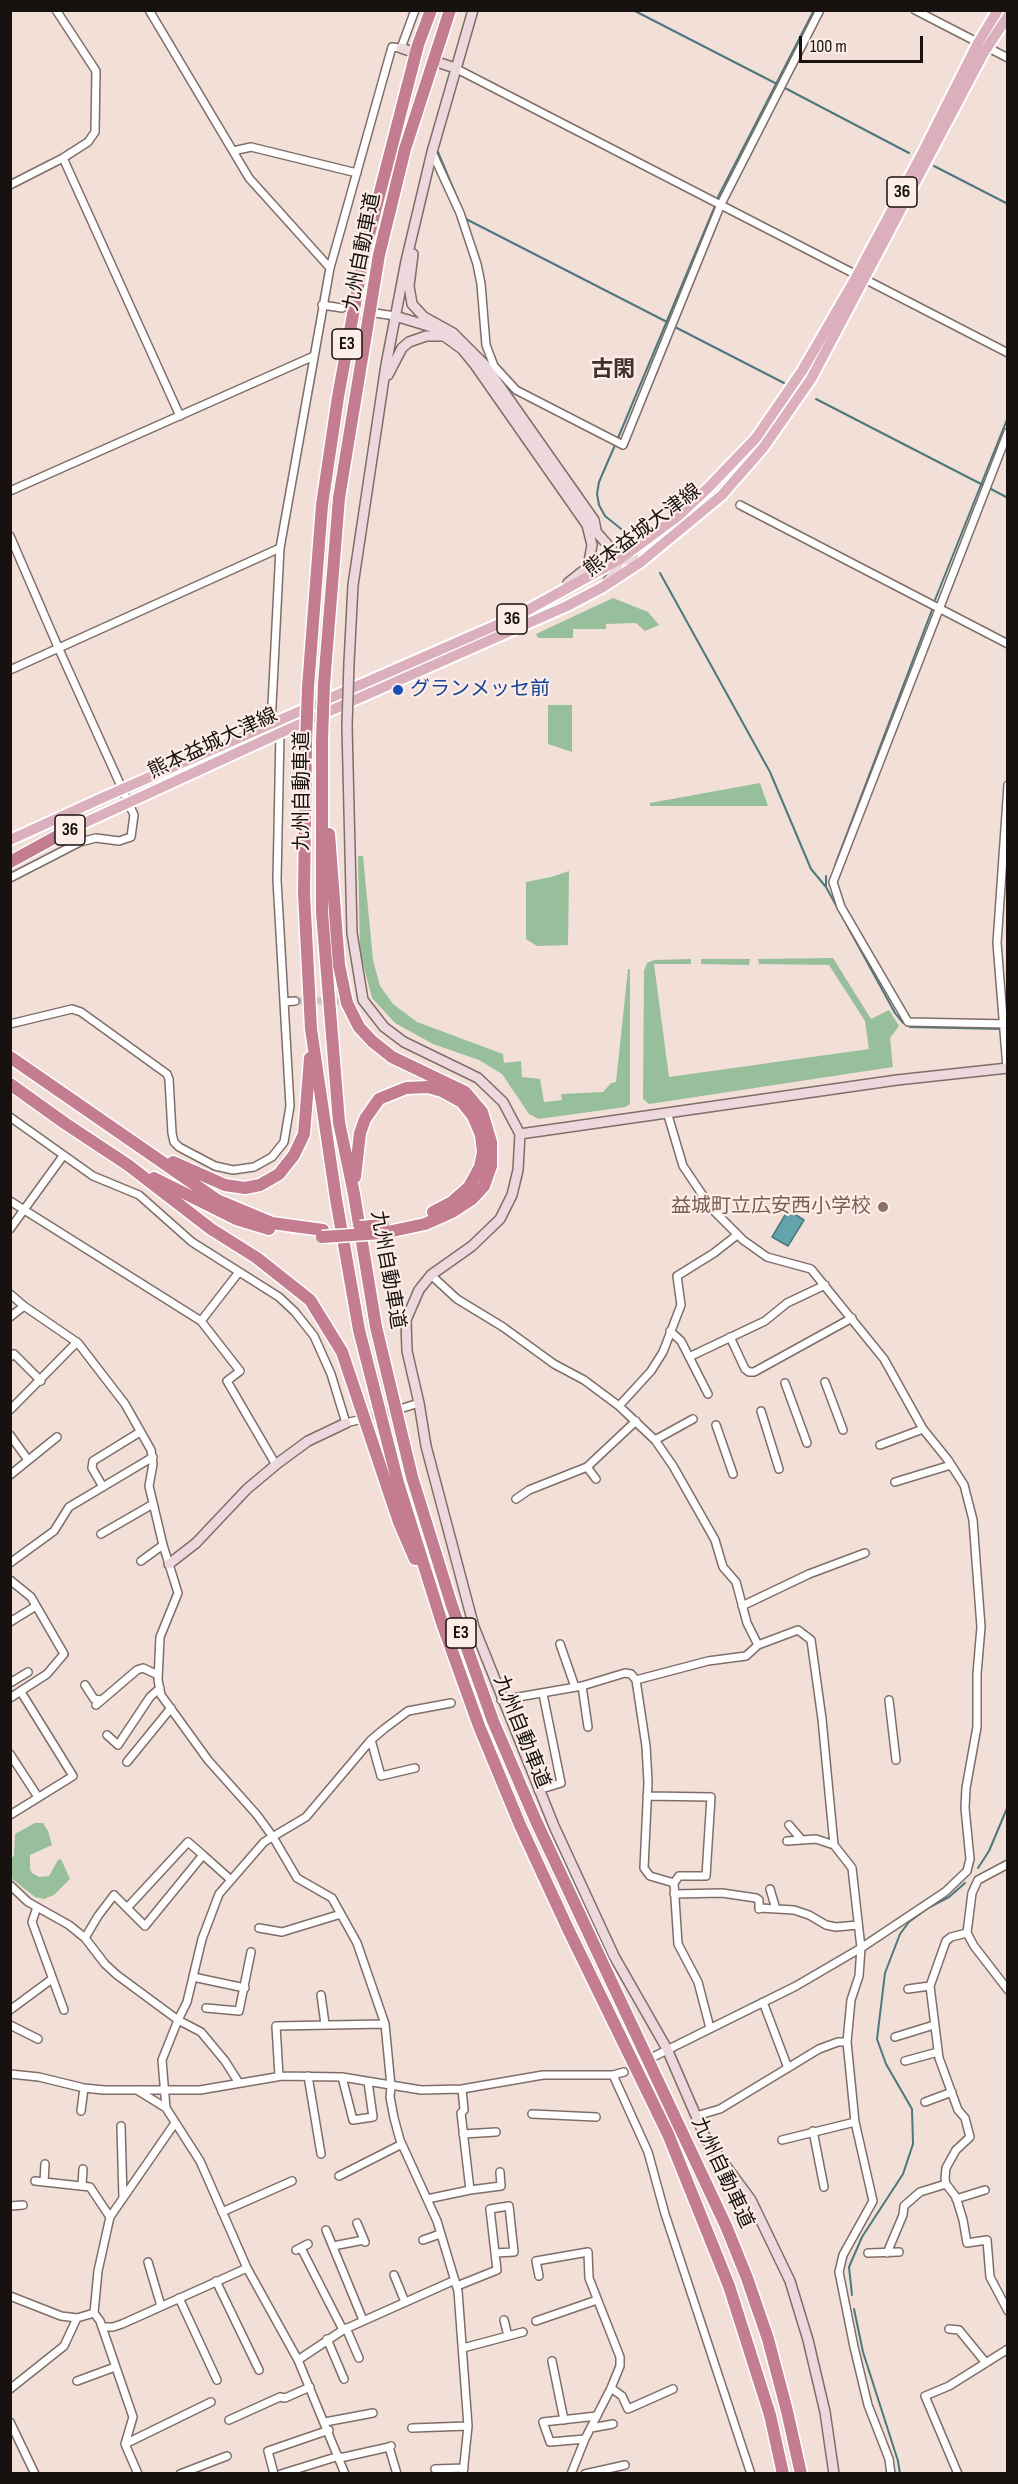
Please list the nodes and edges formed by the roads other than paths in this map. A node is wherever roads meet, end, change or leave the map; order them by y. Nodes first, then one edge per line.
1 (56, 10) edge
2 (149, 10) edge
3 (415, 10) edge
4 (431, 10) edge
5 (450, 10) edge
6 (473, 10) edge
7 (820, 10) edge
8 (915, 10) edge
9 (998, 10) edge
10 (1008, 16) edge
11 (983, 45) junction
12 (1008, 58) edge
13 (440, 63) dead end
14 (455, 68) junction
15 (233, 151) junction
16 (432, 152) junction
17 (63, 158) junction
18 (357, 173) junction
19 (10, 185) edge
20 (721, 204) junction
21 (415, 225) junction
22 (330, 268) junction
23 (862, 276) junction
24 (322, 305) junction
25 (342, 308) tunnel mouth
26 (375, 313) tunnel mouth
27 (395, 316) junction
28 (445, 333) junction
29 (1008, 353) edge
30 (314, 356) junction
31 (382, 388) junction
32 (180, 416) junction
33 (1008, 432) edge
34 (10, 491) edge
35 (740, 505) dead end
36 (592, 527) junction
37 (10, 536) edge
38 (280, 548) junction
39 (620, 559) junction
40 (641, 561) junction
41 (603, 587) junction
42 (939, 608) junction
43 (515, 617) junction
44 (1008, 645) edge
45 (58, 647) junction
46 (10, 670) edge
47 (271, 725) junction
48 (280, 733) junction
49 (322, 740) junction
50 (1008, 785) edge
51 (122, 790) junction
52 (128, 802) junction
53 (63, 833) junction
54 (10, 840) edge
55 (10, 855) edge
56 (10, 862) edge
57 (10, 878) edge
58 (363, 1000) junction
59 (295, 1001) tunnel mouth
60 (352, 1001) tunnel mouth
61 (284, 1002) junction
62 (10, 1024) edge
63 (1006, 1024) edge
64 (311, 1029) junction
65 (12, 1057) edge
66 (1007, 1068) edge
67 (10, 1084) edge
68 (667, 1112) junction
69 (10, 1118) edge
70 (520, 1134) junction
71 (140, 1146) junction
72 (63, 1156) junction
73 (128, 1166) junction
74 (354, 1194) junction
75 (10, 1201) edge
76 (26, 1209) junction
77 (10, 1229) edge
78 (383, 1229) junction
79 (322, 1234) junction
80 (737, 1235) junction
81 (239, 1272) junction
82 (431, 1275) junction
83 (825, 1285) junction
84 (10, 1294) edge
85 (24, 1306) junction
86 (10, 1317) edge
87 (852, 1318) junction
88 (201, 1321) junction
89 (670, 1331) junction
90 (730, 1337) junction
91 (77, 1342) junction
92 (10, 1357) edge
93 (689, 1357) junction
94 (41, 1381) junction
95 (825, 1382) dead end
96 (785, 1383) dead end
97 (708, 1394) dead end
98 (419, 1402) junction
99 (620, 1406) junction
100 (11, 1408) edge
101 (403, 1408) tunnel mouth
102 (761, 1411) dead end
103 (693, 1419) dead end
104 (358, 1420) tunnel mouth
105 (636, 1421) junction
106 (346, 1423) junction
107 (716, 1425) dead end
108 (923, 1429) junction
109 (843, 1430) dead end
110 (140, 1432) junction
111 (10, 1435) edge
112 (57, 1437) dead end
113 (655, 1440) junction
114 (807, 1443) dead end
115 (880, 1445) dead end
116 (153, 1457) junction
117 (28, 1460) junction
118 (276, 1465) junction
119 (951, 1465) junction
120 (587, 1467) junction
121 (779, 1469) dead end
122 (10, 1474) edge
123 (733, 1474) dead end
124 (596, 1479) dead end
125 (895, 1482) dead end
126 (103, 1487) junction
127 (516, 1498) dead end
128 (153, 1504) junction
129 (101, 1534) dead end
130 (163, 1545) junction
131 (865, 1553) dead end
132 (141, 1561) dead end
133 (10, 1563) edge
134 (169, 1564) junction
135 (10, 1580) edge
136 (36, 1606) junction
137 (742, 1606) junction
138 (10, 1622) edge
139 (442, 1623) junction
140 (560, 1644) dead end
141 (758, 1645) junction
142 (28, 1672) dead end
143 (158, 1675) junction
144 (636, 1680) junction
145 (10, 1683) edge
146 (85, 1685) dead end
147 (578, 1686) junction
148 (160, 1688) junction
149 (21, 1692) junction
150 (543, 1694) junction
151 (10, 1698) edge
152 (501, 1700) junction
153 (889, 1700) dead end
154 (452, 1703) dead end
155 (171, 1708) junction
156 (588, 1727) dead end
157 (107, 1735) dead end
158 (371, 1740) junction
159 (10, 1754) edge
160 (896, 1760) dead end
161 (127, 1762) dead end
162 (415, 1768) dead end
163 (538, 1790) junction
164 (647, 1796) junction
165 (38, 1797) junction
166 (10, 1815) edge
167 (789, 1825) dead end
168 (273, 1837) junction
169 (801, 1839) junction
170 (786, 1840) dead end
171 (834, 1845) junction
172 (203, 1855) junction
173 (1008, 1864) edge
174 (967, 1871) junction
175 (231, 1880) junction
176 (978, 1880) junction
177 (674, 1883) junction
178 (11, 1886) edge
179 (771, 1890) dead end
180 (674, 1894) junction
181 (37, 1907) junction
182 (127, 1908) junction
183 (776, 1909) junction
184 (341, 1914) junction
185 (858, 1925) junction
186 (259, 1928) dead end
187 (967, 1933) junction
188 (85, 1938) junction
189 (861, 1948) junction
190 (251, 1952) dead end
191 (193, 1977) junction
192 (52, 1979) junction
193 (930, 1986) junction
194 (245, 1988) junction
195 (908, 1989) dead end
196 (1007, 1990) edge
197 (321, 1995) dead end
198 (763, 2002) junction
199 (206, 2008) dead end
200 (10, 2010) edge
201 (64, 2010) dead end
202 (178, 2020) junction
203 (325, 2024) junction
204 (386, 2024) junction
205 (10, 2025) edge
206 (934, 2025) junction
207 (710, 2028) junction
208 (895, 2037) dead end
209 (38, 2039) dead end
210 (847, 2042) junction
211 (667, 2049) junction
212 (938, 2052) junction
213 (655, 2056) dead end
214 (905, 2061) dead end
215 (788, 2068) junction
216 (624, 2072) dead end
217 (10, 2073) edge
218 (613, 2075) junction
219 (279, 2076) junction
220 (308, 2076) junction
221 (342, 2077) junction
222 (368, 2082) junction
223 (239, 2083) junction
224 (391, 2086) junction
225 (84, 2088) junction
226 (165, 2089) junction
227 (462, 2089) junction
228 (135, 2090) junction
229 (952, 2092) junction
230 (925, 2102) dead end
231 (166, 2108) junction
232 (81, 2111) dead end
233 (532, 2114) dead end
234 (696, 2116) junction
235 (596, 2117) dead end
236 (855, 2122) junction
237 (175, 2123) junction
238 (121, 2126) dead end
239 (813, 2131) junction
240 (496, 2132) dead end
241 (463, 2134) junction
242 (782, 2140) dead end
243 (402, 2144) junction
244 (321, 2154) dead end
245 (45, 2164) dead end
246 (83, 2169) dead end
247 (500, 2172) dead end
248 (339, 2176) dead end
249 (34, 2181) dead end
250 (292, 2181) dead end
251 (44, 2182) junction
252 (946, 2184) junction
253 (82, 2186) junction
254 (824, 2187) dead end
255 (470, 2190) junction
256 (985, 2190) dead end
257 (123, 2198) junction
258 (427, 2199) junction
259 (956, 2199) junction
260 (23, 2205) dead end
261 (10, 2206) edge
262 (222, 2211) junction
263 (110, 2217) junction
264 (357, 2223) dead end
265 (326, 2230) dead end
266 (440, 2234) junction
267 (423, 2240) dead end
268 (333, 2246) junction
269 (302, 2247) dead end
270 (495, 2253) junction
271 (868, 2253) dead end
272 (886, 2253) junction
273 (899, 2253) dead end
274 (148, 2262) dead end
275 (247, 2268) junction
276 (393, 2275) dead end
277 (539, 2276) dead end
278 (216, 2281) junction
279 (456, 2283) junction
280 (10, 2296) edge
281 (179, 2298) junction
282 (597, 2300) junction
283 (1002, 2301) junction
284 (405, 2302) junction
285 (994, 2305) dead end
286 (161, 2306) junction
287 (1008, 2311) edge
288 (94, 2313) junction
289 (77, 2318) junction
290 (363, 2320) junction
291 (504, 2320) dead end
292 (536, 2321) dead end
293 (102, 2327) junction
294 (344, 2329) junction
295 (948, 2329) dead end
296 (523, 2332) dead end
297 (508, 2337) junction
298 (327, 2338) junction
299 (463, 2348) junction
300 (1008, 2349) edge
301 (358, 2358) dead end
302 (298, 2360) junction
303 (552, 2361) dead end
304 (986, 2363) junction
305 (115, 2367) junction
306 (260, 2370) dead end
307 (344, 2379) dead end
308 (217, 2380) dead end
309 (77, 2381) dead end
310 (310, 2387) junction
311 (611, 2388) junction
312 (673, 2388) dead end
313 (10, 2389) edge
314 (211, 2402) dead end
315 (373, 2413) dead end
316 (597, 2416) junction
317 (229, 2420) dead end
318 (564, 2420) junction
319 (10, 2422) edge
320 (325, 2422) junction
321 (613, 2424) dead end
322 (468, 2426) junction
323 (412, 2428) dead end
324 (591, 2428) junction
325 (329, 2430) junction
326 (585, 2439) junction
327 (125, 2444) junction
328 (227, 2456) dead end
329 (340, 2457) junction
330 (625, 2465) dead end
331 (435, 2469) dead end
332 (463, 2471) edge
333 (35, 2474) edge
334 (138, 2474) edge
335 (180, 2474) edge
336 (274, 2474) edge
337 (281, 2474) edge
338 (345, 2474) edge
339 (397, 2474) edge
340 (571, 2474) edge
341 (585, 2474) edge
342 (751, 2474) edge
343 (783, 2474) edge
344 (801, 2474) edge
345 (834, 2474) edge
346 (891, 2474) edge
347 (958, 2474) edge

1 - 17 street
2 - 15 street
3 - 18 street
4 - 64 highway, 九州自動車道 / E3, bridge
5 - 49 highway, 九州自動車道 / E3, bridge
6 - 14 street
7 - 20 street
8 - 11 street
9 - 11 main road, 熊本益城大津線 / 36
10 - 11 main road, 熊本益城大津線 / 36
11 - 12 street
11 - 23 main road, 熊本益城大津線 / 36
13 - 14 street
14 - 16 street
14 - 20 street
15 - 18 street
15 - 22 street
16 - 20 street
16 - 21 street
17 - 19 street
17 - 32 street
18 - 22 street
20 - 23 street
21 - 27 street
21 - 28 street
22 - 24 street
23 - 29 street
23 - 39 main road, 熊本益城大津線 / 36
23 - 40 main road, 熊本益城大津線 / 36
24 - 25 street
24 - 30 street
26 - 27 street
27 - 28 street
27 - 31 street
28 - 31 street
28 - 36 street
30 - 32 street
30 - 38 street
31 - 58 street, bridge
32 - 34 street
33 - 42 street
35 - 42 street
36 - 39 street
36 - 43 street
37 - 45 street
38 - 45 street
38 - 47 street
39 - 40 street
39 - 41 street
39 - 43 main road, 熊本益城大津線 / 36
40 - 41 main road, 熊本益城大津線 / 36
41 - 48 main road, 熊本益城大津線 / 36
42 - 44 street
42 - 63 street
43 - 47 main road, 熊本益城大津線 / 36
45 - 46 street
45 - 51 street
47 - 51 main road, 熊本益城大津線 / 36
48 - 52 main road, 熊本益城大津線 / 36
48 - 61 street
49 - 74 highway, 九州自動車道 / E3
49 - 78 highway
50 - 63 street
51 - 52 street
51 - 54 main road, 熊本益城大津線 / 36
52 - 53 main road, 熊本益城大津線 / 36
52 - 57 street
53 - 55 main road, 熊本益城大津線 / 36
53 - 56 highway
58 - 60 street
58 - 70 street
59 - 61 street
61 - 62 street
63 - 66 street
64 - 71 highway
64 - 139 highway, 九州自動車道 / E3
65 - 71 highway
66 - 68 street
67 - 73 highway
68 - 70 street
68 - 80 street
69 - 72 street
70 - 82 street
71 - 79 highway
72 - 76 street
72 - 81 street
73 - 79 highway
73 - 139 highway
74 - 78 highway
74 - 344 highway, 九州自動車道 / E3
75 - 76 street
76 - 77 street
76 - 88 street
78 - 79 highway, bridge
80 - 83 street
80 - 89 street
81 - 88 street
81 - 106 street
82 - 98 street
82 - 99 street
83 - 87 street
83 - 90 street
84 - 85 street
85 - 86 street
85 - 91 street
87 - 90 street
87 - 108 street
88 - 118 street
89 - 93 street
89 - 99 street
90 - 93 street
91 - 94 street
91 - 110 street
92 - 94 street
93 - 97 street
94 - 100 street
95 - 109 street
96 - 114 street
98 - 101 street
98 - 152 street
99 - 105 street
102 - 121 street
103 - 113 street
104 - 106 street
105 - 113 street
105 - 120 street
106 - 118 street
107 - 123 street
108 - 115 street
108 - 119 street
110 - 116 street
110 - 126 street
111 - 117 street
112 - 117 street
113 - 137 street
116 - 126 street
116 - 128 street
117 - 122 street
118 - 134 street
119 - 125 street
119 - 174 street
120 - 124 street
120 - 127 street
126 - 133 street
128 - 129 street
128 - 130 street
130 - 132 street
130 - 134 street
131 - 137 street
134 - 143 street
135 - 136 street
136 - 138 street
136 - 149 street
137 - 141 street
139 - 343 highway, 九州自動車道 / E3
140 - 147 street
141 - 144 street
141 - 171 street
142 - 145 street
143 - 146 street
143 - 148 street
144 - 147 street
144 - 164 street
147 - 150 street
147 - 156 street
148 - 155 street
148 - 157 street
149 - 151 street
149 - 165 street
150 - 152 street
150 - 163 street
152 - 163 street
153 - 160 street
154 - 158 street
155 - 161 street
155 - 168 street
158 - 162 street
158 - 168 street
159 - 165 street
163 - 211 street
164 - 177 street
164 - 177 street
165 - 166 street
167 - 169 street
168 - 175 street
168 - 184 street
169 - 170 street
169 - 171 street
171 - 185 street
172 - 175 street
172 - 182 street
172 - 182 street
173 - 176 street
174 - 176 street
174 - 189 street
175 - 191 street
176 - 187 street
177 - 180 street
178 - 181 street
179 - 183 street
180 - 183 street
180 - 207 street
181 - 188 street
181 - 192 street
182 - 188 street
183 - 185 street
184 - 186 street
184 - 204 street
185 - 189 street
187 - 193 street
187 - 196 street
188 - 202 street
189 - 198 street
189 - 210 street
190 - 194 street
191 - 194 street
191 - 202 street
192 - 200 street
192 - 201 street
193 - 195 street
193 - 206 street
194 - 199 street
197 - 203 street
198 - 207 street
198 - 215 street
202 - 223 street
202 - 226 street
203 - 204 street
203 - 219 street
204 - 224 street
205 - 209 street
206 - 208 street
206 - 212 street
207 - 211 street
210 - 215 street
210 - 236 street
211 - 213 street
211 - 234 street
212 - 214 street
212 - 229 street
215 - 234 street
216 - 218 street
217 - 225 street
218 - 227 street
218 - 342 street
219 - 220 street
219 - 223 street
220 - 221 street
220 - 244 street
221 - 222 street
221 - 222 street
222 - 224 street
223 - 226 street
224 - 227 street
224 - 243 street
225 - 228 street
225 - 232 street
226 - 228 street
226 - 231 street
227 - 241 street
228 - 231 street
229 - 230 street
229 - 252 street
231 - 237 street
233 - 235 street
234 - 345 street
236 - 239 street
236 - 346 street
237 - 257 street
237 - 262 street
238 - 257 street
239 - 242 street
239 - 254 street
240 - 241 street
241 - 255 street
243 - 248 street
243 - 258 street
245 - 251 street
246 - 253 street
247 - 255 street
249 - 251 street
250 - 262 street
251 - 253 street
252 - 259 street
252 - 272 street
253 - 263 street
255 - 258 street
256 - 259 street
257 - 263 street
258 - 266 street
259 - 283 street
260 - 261 street
262 - 275 street
263 - 288 street
264 - 268 street
265 - 268 street
266 - 267 street
266 - 279 street
268 - 290 street
269 - 294 street
270 - 270 street
270 - 279 street
271 - 272 street
272 - 273 street
274 - 286 street
275 - 278 street
275 - 302 street
276 - 284 street
277 - 282 street
278 - 281 street
278 - 306 street
279 - 284 street
279 - 299 street
280 - 289 street
281 - 286 street
281 - 308 street
282 - 292 street
282 - 311 street
283 - 285 street
283 - 287 street
284 - 290 street
286 - 293 street
288 - 289 street
288 - 293 street
289 - 313 street
290 - 294 street
291 - 297 street
293 - 305 street
294 - 298 street
294 - 301 street
295 - 304 street
296 - 297 street
297 - 299 street
298 - 302 street
298 - 307 street
299 - 322 street
300 - 304 street
302 - 310 street
303 - 318 street
304 - 347 street
305 - 309 street
305 - 327 street
310 - 317 street
310 - 320 street
311 - 312 street
311 - 316 street
314 - 327 street
315 - 320 street
316 - 318 street
316 - 324 street
318 - 326 street
319 - 333 street
320 - 325 street
321 - 324 street
322 - 323 street
322 - 332 street
324 - 326 street
325 - 329 street
325 - 336 street
326 - 340 street
327 - 334 street
328 - 335 street
329 - 337 street
329 - 338 street
329 - 339 street
330 - 341 street
331 - 332 street

